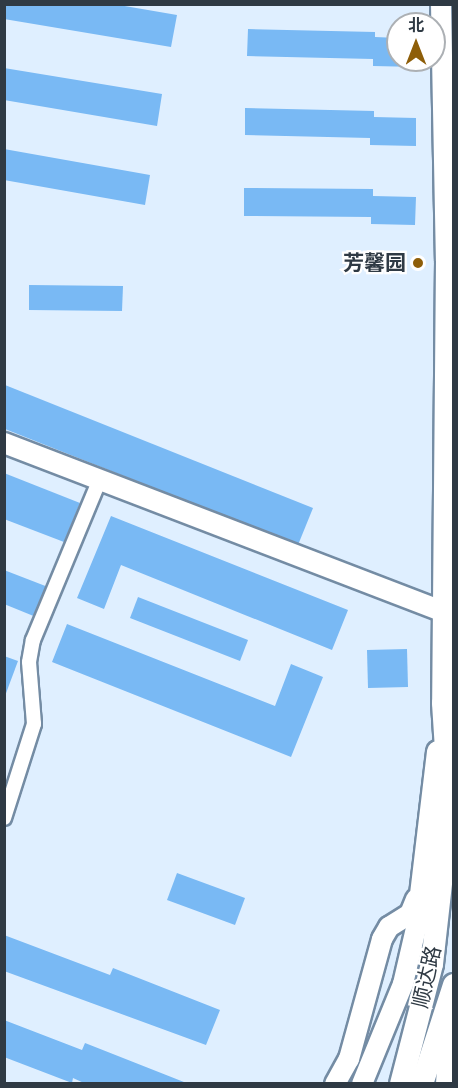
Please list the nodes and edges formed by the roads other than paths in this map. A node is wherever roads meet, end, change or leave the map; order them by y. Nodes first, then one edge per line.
1 (441, 4) edge
2 (4, 443) edge
3 (100, 479) junction
4 (450, 615) edge
5 (442, 703) junction
6 (449, 812) joint
7 (4, 818) edge
8 (423, 883) junction
9 (453, 985) edge
10 (453, 993) edge
11 (415, 1026) junction
12 (335, 1083) edge
13 (362, 1083) edge
14 (385, 1083) edge
15 (401, 1083) edge
16 (422, 1083) edge
17 (447, 1083) edge

1 - 4 main road, 顺达路
2 - 3 main road
3 - 4 main road
3 - 7 street
4 - 5 main road, 顺达路
5 - 6 main road, 顺达路
5 - 8 main road
6 - 11 main road, 顺达路
8 - 12 main road
8 - 13 main road
9 - 16 main road, 顺达路
10 - 17 main road
11 - 14 main road
11 - 15 main road, 顺达路

